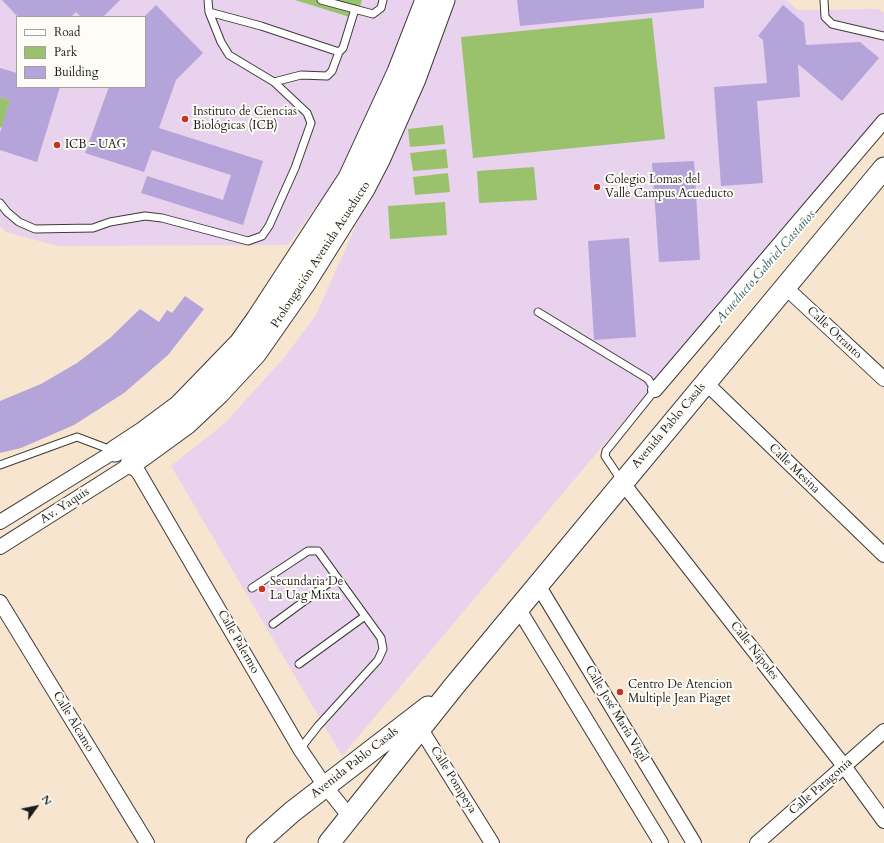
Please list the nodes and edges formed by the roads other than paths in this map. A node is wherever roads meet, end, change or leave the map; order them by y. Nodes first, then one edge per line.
1 (208, 0) edge
2 (321, 0) edge
3 (383, 0) edge
4 (426, 0) edge
5 (444, 0) edge
6 (824, 0) edge
7 (354, 9) junction
8 (209, 12) junction
9 (884, 36) edge
10 (339, 52) junction
11 (274, 82) junction
12 (884, 121) edge
13 (884, 168) edge
14 (357, 183) junction
15 (0, 203) edge
16 (784, 286) junction
17 (538, 312) dead end
18 (884, 380) edge
19 (705, 382) junction
20 (655, 390) junction
21 (123, 457) junction
22 (0, 464) edge
23 (622, 482) junction
24 (0, 522) edge
25 (0, 548) edge
26 (884, 556) edge
27 (337, 578) junction
28 (538, 585) junction
29 (252, 588) dead end
30 (0, 602) edge
31 (518, 608) junction
32 (365, 616) junction
33 (273, 624) dead end
34 (299, 664) dead end
35 (418, 723) junction
36 (884, 731) edge
37 (300, 749) junction
38 (844, 766) junction
39 (325, 786) junction
40 (350, 817) junction
41 (884, 821) edge
42 (147, 843) edge
43 (257, 843) edge
44 (329, 843) edge
45 (492, 843) edge
46 (661, 843) edge
47 (694, 843) edge
48 (757, 843) edge

1 - 8 lane
2 - 7 lane
3 - 7 lane
4 - 14 street, Prolongación Avenida Acueducto
5 - 14 street, Prolongación Avenida Acueducto
6 - 9 lane
7 - 10 lane
8 - 10 lane
8 - 11 lane
10 - 11 lane
11 - 15 lane
12 - 20 street
13 - 16 street, Avenida Pablo Casals
14 - 21 street, Prolongación Avenida Acueducto
16 - 18 street, Calle Otranto
16 - 19 street, Avenida Pablo Casals
17 - 20 lane
19 - 23 street, Avenida Pablo Casals
19 - 26 street, Calle Mesina
20 - 23 lane
21 - 22 lane
21 - 24 street, Av. Yaquis
21 - 25 street, Av. Yaquis
21 - 37 street, Calle Palermo
23 - 28 street, Avenida Pablo Casals
23 - 38 street, Calle Nápoles
27 - 29 lane
27 - 32 lane
27 - 33 lane
28 - 31 street, Avenida Pablo Casals
28 - 47 street, Calle José María Vigil
30 - 42 street, Calle Alcamo
31 - 35 street, Avenida Pablo Casals
31 - 46 street
32 - 34 lane
32 - 37 lane
35 - 39 street, Avenida Pablo Casals
35 - 40 street, Avenida Pablo Casals
35 - 45 street, Calle Pompeya
36 - 38 street, Calle Patagonia
37 - 39 street, Calle Palermo
38 - 41 street, Calle Nápoles
38 - 48 street, Calle Patagonia
39 - 40 street, Calle Palermo
39 - 43 street, Avenida Pablo Casals
40 - 44 street, Avenida Pablo Casals

